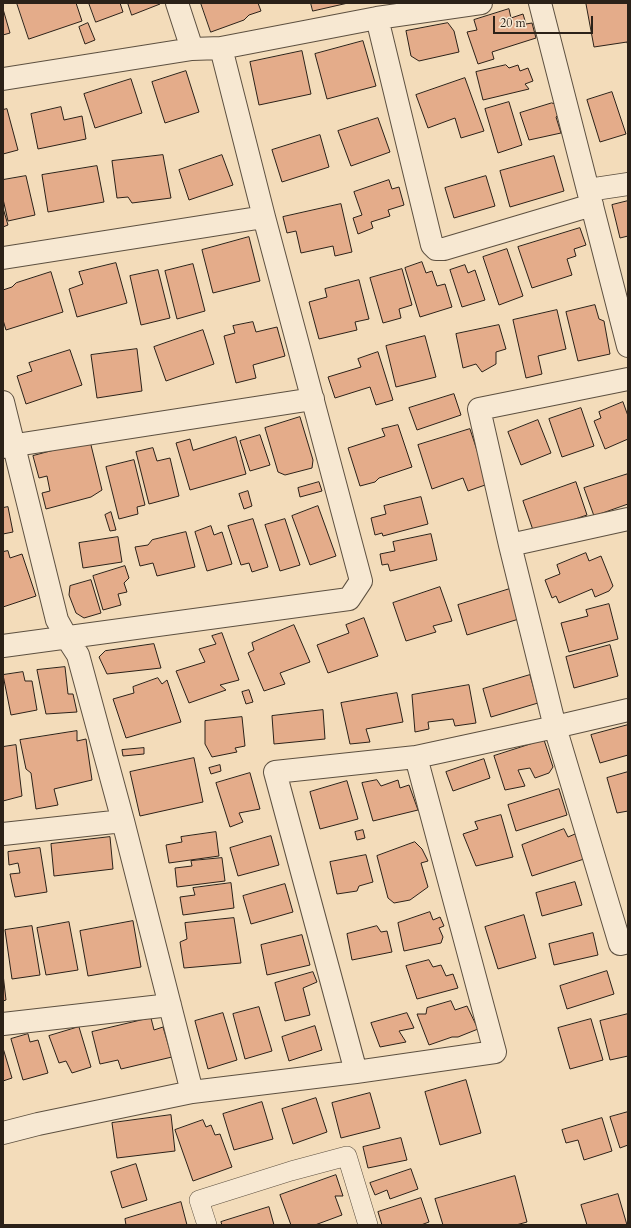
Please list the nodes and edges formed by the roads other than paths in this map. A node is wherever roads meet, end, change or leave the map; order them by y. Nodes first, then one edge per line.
1 (177, 3) edge
2 (481, 3) edge
3 (540, 3) edge
4 (377, 18) junction
5 (221, 48) junction
6 (192, 49) junction
7 (3, 79) edge
8 (628, 184) edge
9 (590, 198) junction
10 (264, 217) junction
11 (3, 258) edge
12 (628, 346) edge
13 (628, 380) edge
14 (313, 400) junction
15 (3, 402) edge
16 (8, 446) edge
17 (628, 519) edge
18 (510, 545) junction
19 (67, 638) junction
20 (3, 646) edge
21 (628, 710) edge
22 (555, 727) junction
23 (416, 757) junction
24 (123, 821) junction
25 (3, 834) edge
26 (628, 942) edge
27 (170, 1005) junction
28 (3, 1024) edge
29 (356, 1072) junction
30 (192, 1092) junction
31 (3, 1133) edge
32 (207, 1225) edge
33 (368, 1225) edge

1 - 6 street
2 - 4 street
3 - 9 street
4 - 5 street
4 - 9 street
5 - 6 street
5 - 10 street
6 - 7 street
8 - 9 street
9 - 12 street
10 - 11 street
10 - 14 street
13 - 18 street
14 - 16 street
14 - 19 street
15 - 16 street
16 - 19 street
17 - 18 street
18 - 22 street
19 - 20 street
19 - 24 street
21 - 22 street
22 - 23 street
22 - 26 street
23 - 29 street
23 - 29 street
24 - 25 street
24 - 27 street
27 - 28 street
27 - 30 street
29 - 30 street
30 - 31 street
32 - 33 lane

